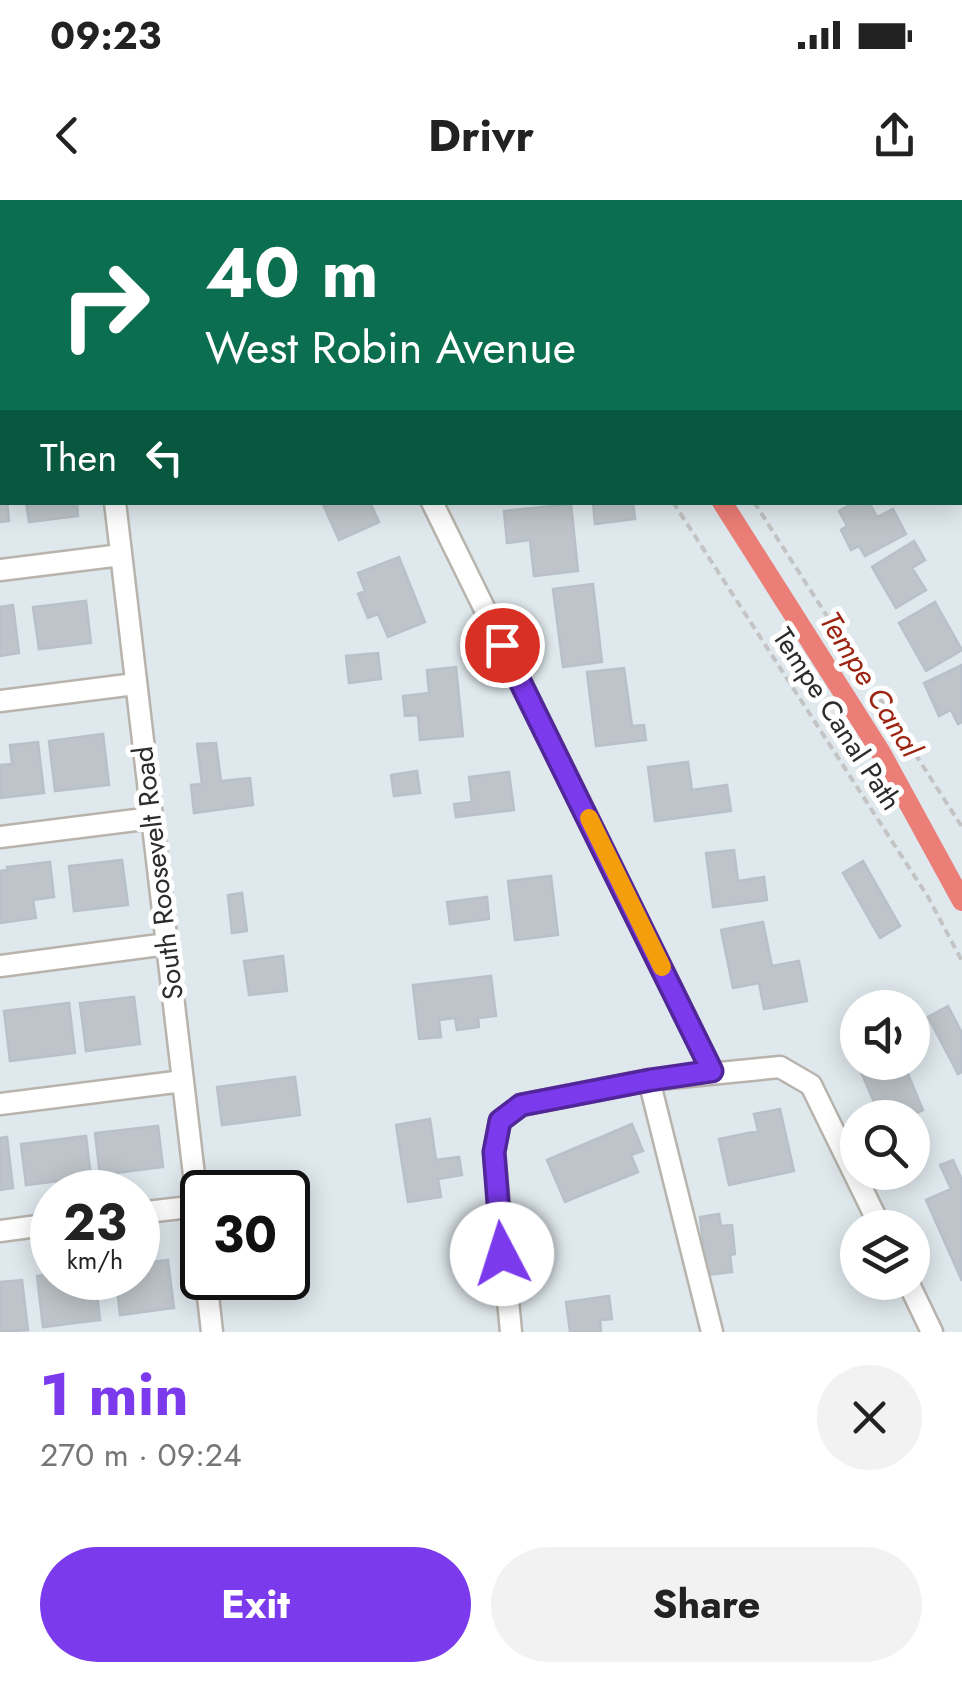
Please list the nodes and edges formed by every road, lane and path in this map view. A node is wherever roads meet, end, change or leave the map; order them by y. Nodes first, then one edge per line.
1 (115, 505) edge
2 (433, 505) edge
3 (675, 505) edge
4 (756, 505) edge
5 (121, 555) junction
6 (0, 570) edge
7 (136, 684) junction
8 (0, 701) edge
9 (152, 818) junction
10 (962, 827) edge
11 (0, 838) edge
12 (168, 944) junction
13 (962, 961) edge
14 (0, 966) edge
15 (712, 1071) junction
16 (650, 1080) junction
17 (183, 1081) junction
18 (0, 1104) edge
19 (194, 1170) edge
20 (872, 1210) edge
21 (30, 1227) edge
22 (0, 1231) edge
23 (208, 1300) edge
24 (917, 1300) edge
25 (212, 1332) edge
26 (512, 1332) edge
27 (712, 1332) edge
28 (932, 1332) edge

1 - 5 street, South Roosevelt Road
2 - 15 street
3 - 13 path, Tempe Canal Path
4 - 10 path, Tempe Canal Path
5 - 6 street
5 - 7 street, South Roosevelt Road
7 - 8 street
7 - 9 street, South Roosevelt Road
9 - 11 street
9 - 12 street, South Roosevelt Road
12 - 14 street
12 - 17 street, South Roosevelt Road
15 - 16 street
15 - 20 street
16 - 26 street
16 - 27 street
17 - 18 street
17 - 19 street, South Roosevelt Road
21 - 22 street
23 - 25 street
24 - 28 street

